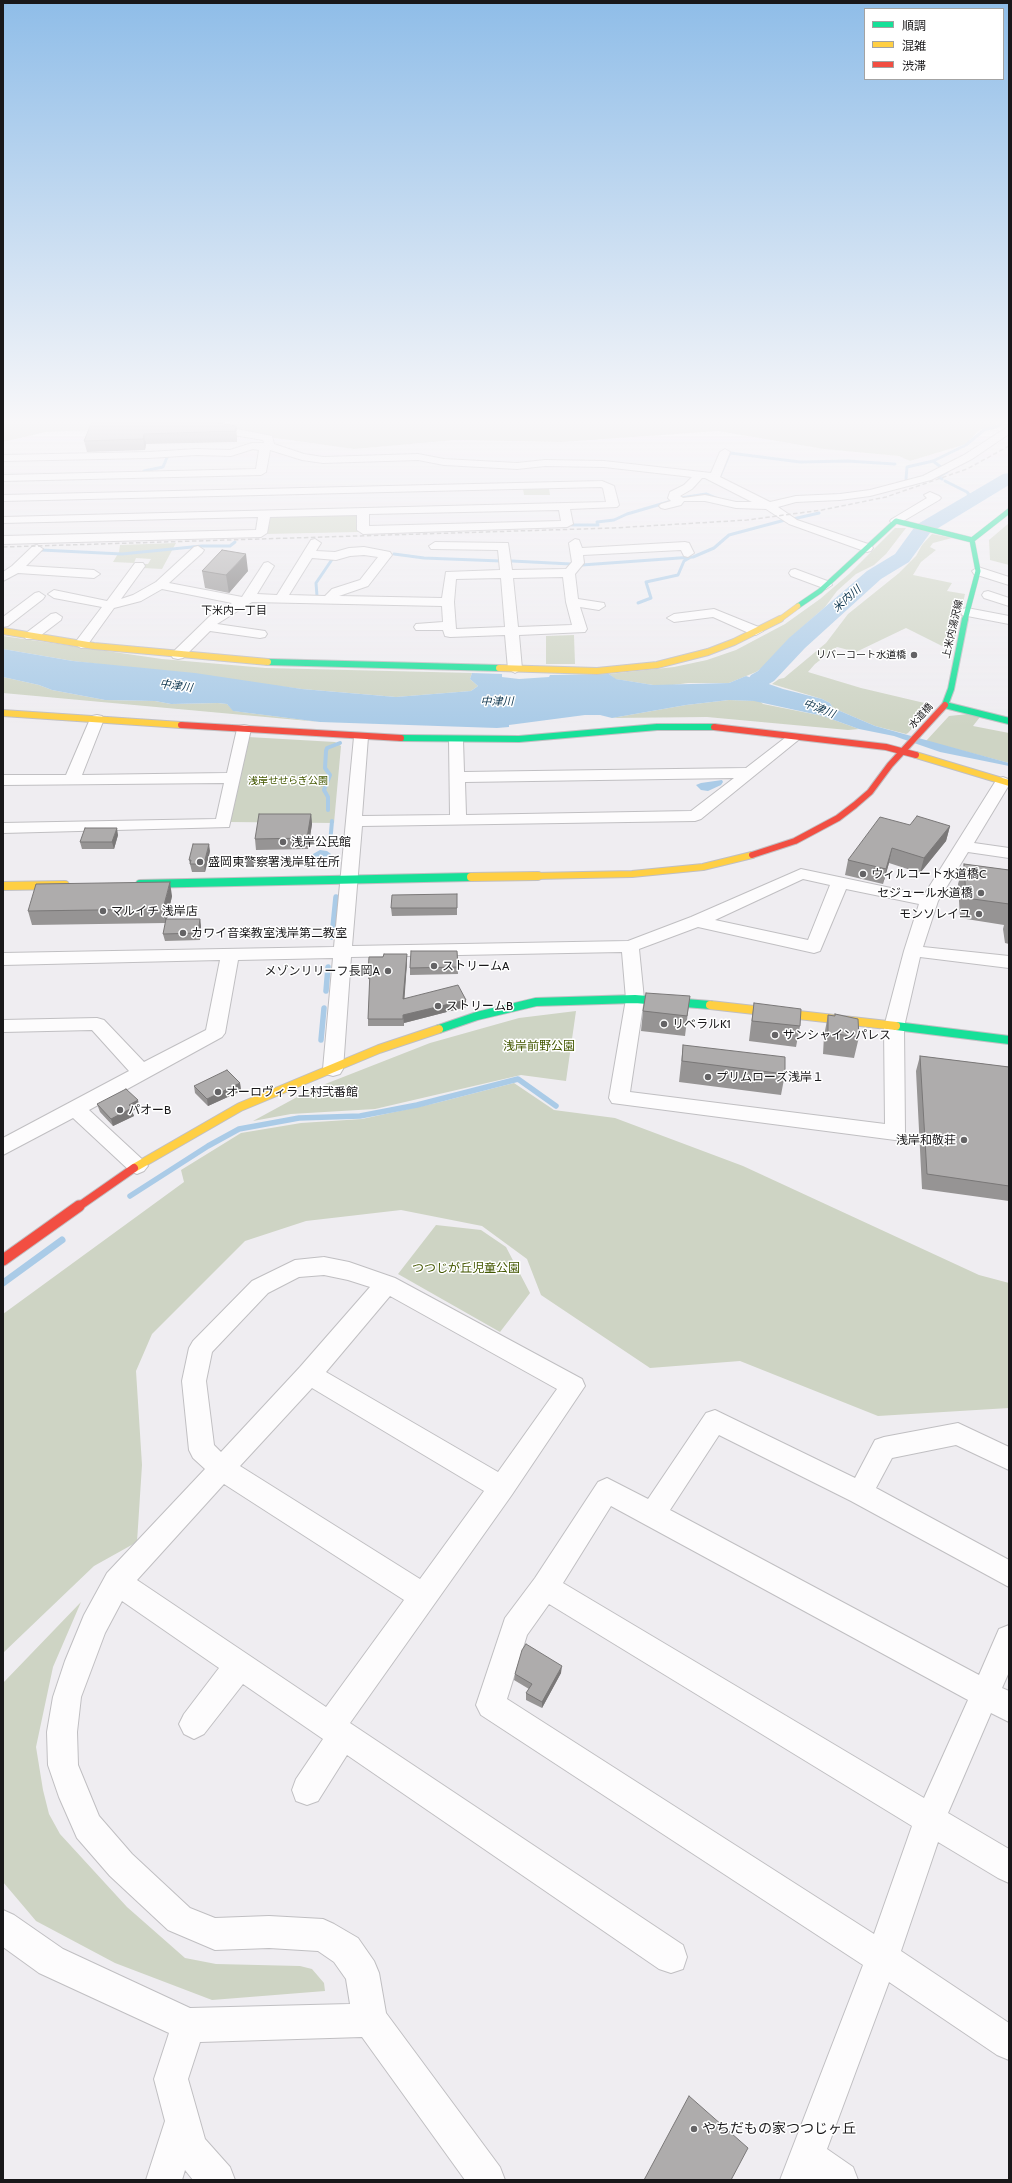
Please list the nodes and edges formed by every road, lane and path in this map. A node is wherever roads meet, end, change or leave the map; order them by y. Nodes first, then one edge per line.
1 (109, 523) edge
2 (263, 523) edge
3 (363, 523) edge
4 (408, 523) edge
5 (566, 523) edge
6 (795, 523) edge
7 (900, 523) edge
8 (905, 523) edge
9 (993, 523) edge
10 (408, 529) junction
11 (103, 537) junction
12 (3, 540) edge
13 (972, 540) junction
14 (316, 541) dead end
15 (435, 546) dead end
16 (867, 548) junction
17 (37, 549) dead end
18 (198, 550) dead end
19 (688, 553) dead end
20 (308, 554) junction
21 (139, 566) dead end
22 (268, 566) dead end
23 (16, 569) junction
24 (978, 572) junction
25 (569, 573) junction
26 (795, 573) dead end
27 (94, 574) dead end
28 (508, 574) junction
29 (3, 577) edge
30 (1009, 581) edge
31 (160, 585) junction
32 (826, 585) junction
33 (54, 594) dead end
34 (988, 595) dead end
35 (39, 596) dead end
36 (280, 598) junction
37 (245, 599) junction
38 (326, 600) junction
39 (448, 602) junction
40 (572, 602) junction
41 (1009, 602) edge
42 (110, 605) junction
43 (599, 606) dead end
44 (967, 612) junction
45 (56, 617) dead end
46 (674, 618) dead end
47 (1008, 618) edge
48 (3, 623) edge
49 (449, 626) junction
50 (206, 627) junction
51 (421, 627) dead end
52 (3, 631) edge
53 (511, 631) junction
54 (756, 631) junction
55 (260, 634) dead end
56 (31, 636) junction
57 (81, 644) junction
58 (178, 655) junction
59 (515, 669) junction
60 (945, 705) junction
61 (3, 713) edge
62 (97, 719) junction
63 (1009, 720) edge
64 (244, 729) junction
65 (795, 736) junction
66 (361, 737) junction
67 (456, 740) junction
68 (903, 751) junction
69 (750, 773) junction
70 (458, 777) junction
71 (233, 778) junction
72 (3, 780) edge
73 (72, 780) junction
74 (1006, 783) edge
75 (458, 819) junction
76 (354, 821) junction
77 (3, 828) edge
78 (964, 846) junction
79 (1009, 852) edge
80 (348, 880) junction
81 (840, 882) junction
82 (133, 884) edge
83 (78, 885) edge
84 (3, 886) edge
85 (930, 901) junction
86 (697, 921) junction
87 (630, 946) junction
88 (913, 951) junction
89 (343, 953) junction
90 (230, 955) junction
91 (3, 958) edge
92 (1009, 962) edge
93 (635, 999) junction
94 (3, 1026) edge
95 (894, 1027) junction
96 (1009, 1040) edge
97 (333, 1068) junction
98 (143, 1073) junction
99 (76, 1109) junction
100 (3, 1147) edge
101 (137, 1166) junction
102 (3, 1260) edge
103 (387, 1284) junction
104 (309, 1374) junction
105 (1009, 1459) edge
106 (221, 1468) junction
107 (502, 1488) junction
108 (860, 1493) junction
109 (652, 1515) junction
110 (1009, 1574) edge
111 (117, 1582) junction
112 (545, 1587) junction
113 (423, 1597) junction
114 (1009, 1639) edge
115 (239, 1665) junction
116 (998, 1701) edge
117 (194, 1724) dead end
118 (335, 1731) junction
119 (307, 1790) dead end
120 (930, 1820) junction
121 (1009, 1867) edge
122 (3, 1926) edge
123 (671, 1957) dead end
124 (882, 1958) junction
125 (370, 2020) junction
126 (189, 2025) junction
127 (1009, 2043) edge
128 (183, 2120) junction
129 (803, 2169) edge
130 (164, 2180) edge
131 (217, 2180) edge
132 (487, 2180) edge
133 (840, 2180) edge

1 - 11 street
2 - 11 street
3 - 10 street
4 - 10 street
5 - 10 street
6 - 16 street
7 - 16 street
8 - 13 street
9 - 13 street
11 - 12 street
13 - 24 street, 上米内湯沢線
14 - 20 street
15 - 28 street
16 - 32 street
17 - 23 street
18 - 31 street
19 - 25 street
20 - 36 street
20 - 38 street
21 - 42 street
22 - 37 street
23 - 27 street
23 - 29 street
24 - 30 street
24 - 44 street, 上米内湯沢線
25 - 28 street
25 - 40 street
26 - 32 street
28 - 39 street
28 - 53 street
31 - 37 street
31 - 42 street
32 - 54 street
33 - 42 street
34 - 41 street
35 - 48 street
36 - 37 street
36 - 38 street
37 - 50 street
38 - 39 street
39 - 49 street
40 - 43 street
40 - 53 street
42 - 57 street
44 - 47 street
44 - 60 street, 上米内湯沢線
45 - 56 street
46 - 54 street
49 - 51 street
49 - 53 street
50 - 55 street
50 - 58 street
52 - 56 street
53 - 59 street
54 - 59 street
56 - 57 street
57 - 58 street
58 - 59 street
60 - 63 street
60 - 68 street, 水道橋
61 - 62 street
62 - 64 street
62 - 73 street
64 - 66 street
64 - 71 street
65 - 67 street
65 - 68 street
65 - 69 street
66 - 67 street
66 - 76 street
67 - 70 street
68 - 74 street
68 - 80 street, 水道橋
69 - 70 street
69 - 75 street
70 - 75 street
71 - 73 street
71 - 77 street
72 - 73 street
74 - 78 street
75 - 76 street
76 - 80 street
78 - 79 street
78 - 85 street
80 - 82 street, 水道橋
80 - 89 street
81 - 85 street
81 - 86 street
81 - 86 street
83 - 84 street
85 - 88 street
86 - 87 street
87 - 89 street
87 - 93 street
88 - 92 street
88 - 95 street
89 - 90 street
89 - 97 street
90 - 91 street
90 - 98 street
93 - 95 street
93 - 95 street
93 - 97 street
94 - 98 street
95 - 96 street
97 - 101 street
98 - 99 street
99 - 100 street
99 - 101 street
101 - 102 street
103 - 104 street
103 - 106 street
103 - 107 street
104 - 106 street
104 - 107 street
105 - 108 street
106 - 111 street
106 - 113 street
107 - 113 street
108 - 109 street
108 - 110 street
109 - 112 street
109 - 116 street
111 - 115 street
111 - 125 street
112 - 120 street
112 - 124 street
113 - 118 street
114 - 116 street
115 - 117 street
115 - 118 street
116 - 120 street
118 - 119 street
118 - 123 street
120 - 121 street
120 - 124 street
122 - 126 street
124 - 127 street
124 - 129 street
125 - 126 street
125 - 132 street
126 - 128 street
128 - 130 street
128 - 131 street
129 - 133 street

